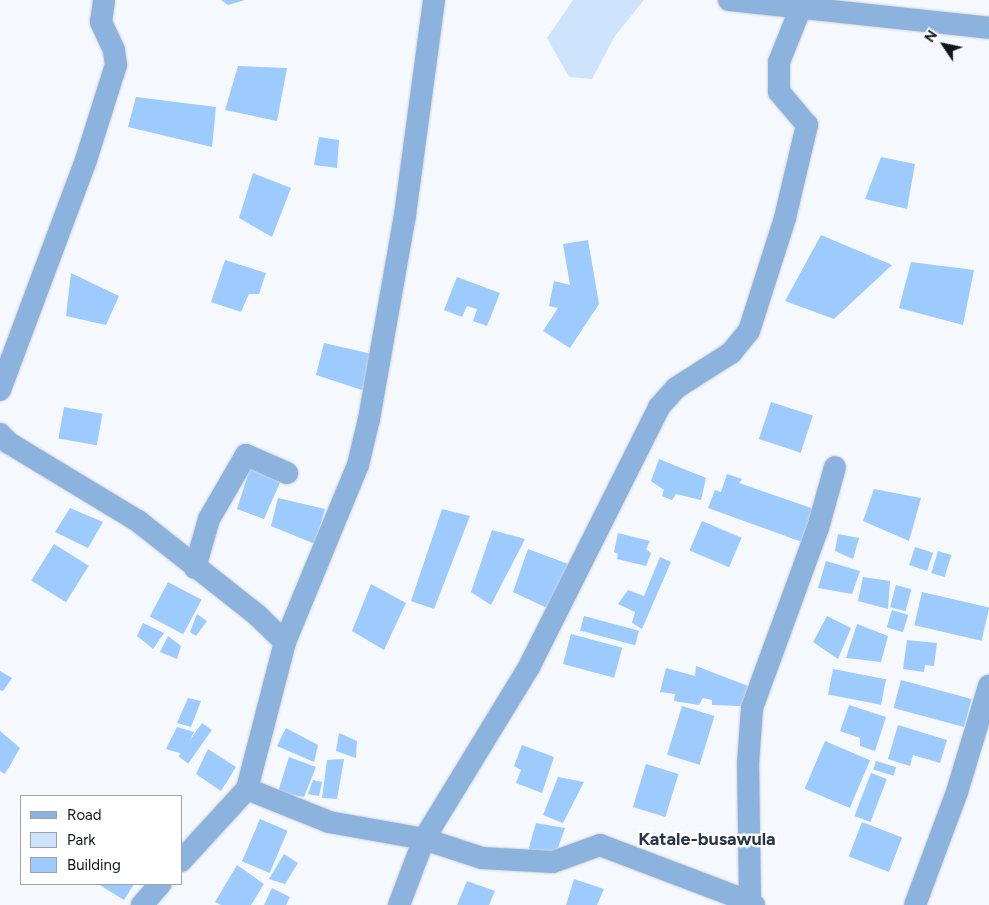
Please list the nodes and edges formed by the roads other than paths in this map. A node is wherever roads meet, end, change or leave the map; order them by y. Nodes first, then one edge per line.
1 (104, 0) edge
2 (434, 0) edge
3 (729, 0) edge
4 (800, 7) junction
5 (989, 28) edge
6 (0, 390) edge
7 (0, 434) edge
8 (835, 467) dead end
9 (287, 473) dead end
10 (195, 568) junction
11 (284, 642) junction
12 (989, 686) edge
13 (247, 789) junction
14 (424, 839) junction
15 (182, 860) edge
16 (159, 885) edge
17 (752, 904) edge
18 (142, 905) edge
19 (399, 905) edge
20 (915, 905) edge

1 - 6 street
2 - 11 street
3 - 4 street
4 - 5 street
4 - 14 street
7 - 10 street
8 - 17 street
9 - 10 street
10 - 11 street
11 - 13 street
12 - 20 street
13 - 14 street
13 - 15 street
14 - 17 street
14 - 19 street
16 - 18 street

